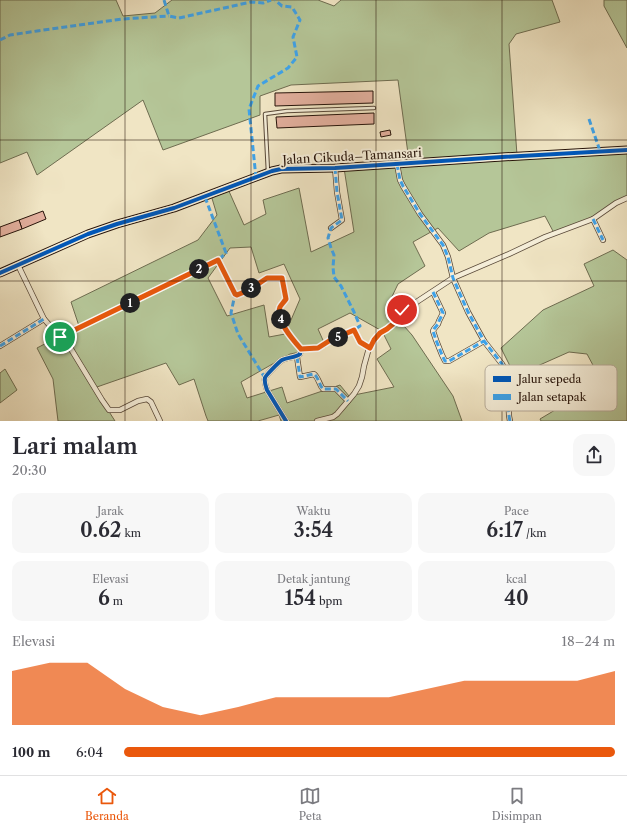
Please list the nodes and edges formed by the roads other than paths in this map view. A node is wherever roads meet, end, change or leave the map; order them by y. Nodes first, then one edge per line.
1 (374, 108) dead end
2 (627, 150) edge
3 (397, 164) junction
4 (334, 168) junction
5 (268, 173) junction
6 (627, 198) edge
7 (593, 219) junction
8 (331, 228) dead end
9 (603, 240) dead end
10 (18, 265) junction
11 (0, 274) edge
12 (453, 278) junction
13 (433, 292) junction
14 (44, 319) junction
15 (60, 337) junction
16 (484, 341) junction
17 (0, 346) edge
18 (370, 348) junction
19 (301, 349) junction
20 (297, 356) junction
21 (503, 365) edge
22 (348, 401) junction
23 (508, 411) edge
24 (160, 421) edge
25 (286, 421) edge
26 (317, 421) edge
27 (510, 421) edge

1 - 5 lane
2 - 3 street, Jalan Cikuda–Tamansari
3 - 4 street, Jalan Cikuda–Tamansari
3 - 12 street
4 - 5 street, Jalan Cikuda–Tamansari
4 - 8 street
5 - 10 street, Jalan Cikuda–Tamansari
6 - 7 street
7 - 9 street
7 - 12 street
10 - 11 street, Jalan Cikuda–Tamansari
10 - 14 street
12 - 13 street
12 - 16 street
13 - 16 street
13 - 18 street
14 - 15 street
14 - 17 street
15 - 19 street
15 - 24 street
16 - 21 street
18 - 19 street
18 - 22 street
19 - 20 street
20 - 22 street
20 - 25 street
22 - 26 street
23 - 27 street

